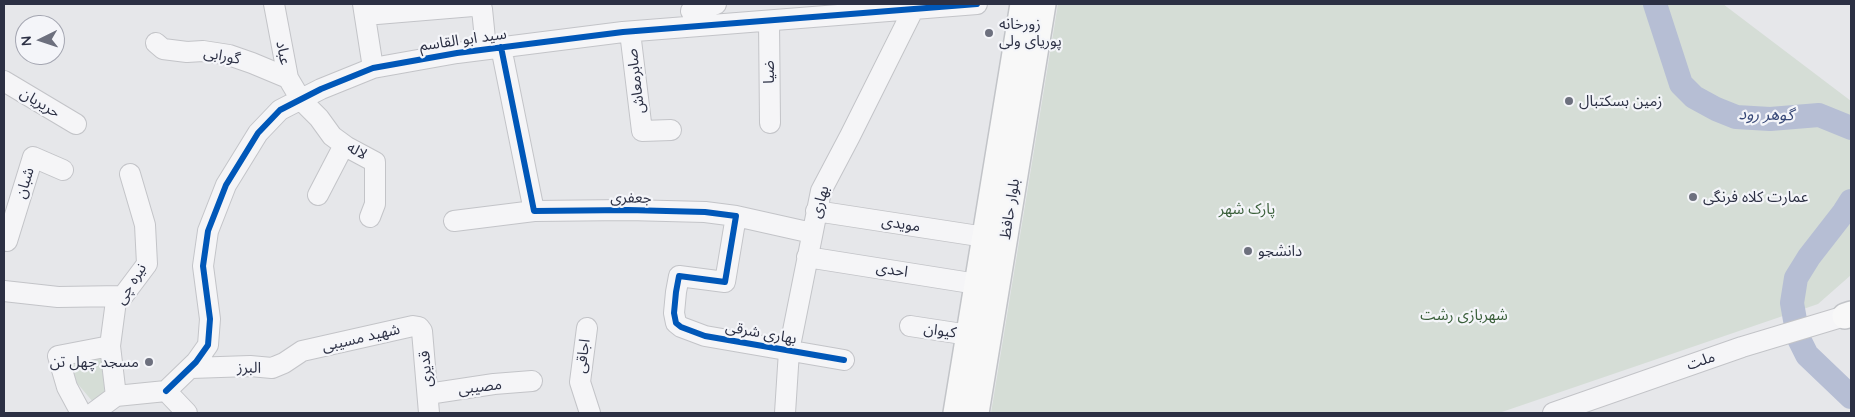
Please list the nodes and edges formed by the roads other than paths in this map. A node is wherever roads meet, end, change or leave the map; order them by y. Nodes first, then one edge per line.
1 (274, 4) edge
2 (716, 4) edge
3 (977, 4) edge
4 (1023, 4) edge
5 (1043, 4) edge
6 (473, 5) edge
7 (914, 6) edge
8 (364, 10) edge
9 (689, 14) edge
10 (769, 21) junction
11 (630, 32) junction
12 (156, 43) dead end
13 (493, 48) junction
14 (373, 68) junction
15 (288, 78) junction
16 (4, 81) edge
17 (301, 100) junction
18 (770, 123) dead end
19 (76, 124) dead end
20 (672, 130) dead end
21 (344, 145) junction
22 (63, 170) dead end
23 (130, 174) dead end
24 (318, 195) dead end
25 (816, 211) junction
26 (534, 212) junction
27 (736, 216) junction
28 (370, 217) dead end
29 (454, 221) dead end
30 (812, 233) junction
31 (985, 237) junction
32 (5, 245) edge
33 (807, 257) junction
34 (977, 284) junction
35 (4, 291) edge
36 (123, 296) junction
37 (1848, 315) edge
38 (910, 326) dead end
39 (419, 327) joint
40 (587, 328) dead end
41 (969, 335) junction
42 (110, 346) junction
43 (302, 351) joint
44 (789, 351) junction
45 (844, 360) dead end
46 (974, 365) junction
47 (191, 368) junction
48 (532, 382) dead end
49 (166, 390) junction
50 (116, 396) junction
51 (428, 404) edge
52 (81, 413) edge
53 (93, 413) edge
54 (187, 413) edge
55 (590, 413) edge
56 (785, 413) edge
57 (956, 413) edge
58 (976, 413) edge
59 (1553, 413) edge

1 - 15 street, عباد
2 - 9 street
3 - 7 street, سید ابو القاسم
4 - 31 main road, بلوار حافظ
5 - 46 main road, بلوار حافظ
6 - 8 street
6 - 13 street
7 - 10 street, سید ابو القاسم
7 - 25 street, بهاری
8 - 14 street
9 - 10 street, سید ابو القاسم
9 - 11 street, سید ابو القاسم
10 - 18 street, ضیا
11 - 13 street, سید ابو القاسم
11 - 20 street, صابرمعاش
12 - 15 street, گورابی
13 - 14 street, سید ابو القاسم
13 - 26 street
14 - 17 street, سید ابو القاسم
15 - 17 street, عباد
16 - 19 street, حریریان
17 - 21 street, لاله
17 - 47 street, سید ابو القاسم
21 - 24 street
21 - 28 street, لاله
22 - 32 street, شبان
23 - 36 street, نیره چی
25 - 30 street, بهاری
25 - 31 street, مویدی
26 - 27 street, جعفری
26 - 29 street, جعفری
27 - 30 street, جعفری
27 - 44 street, بهاری شرقی
30 - 33 street, بهاری
31 - 34 main road, بلوار حافظ
33 - 34 street, احدی
33 - 44 street, بهاری
34 - 41 main road, بلوار حافظ
35 - 36 street
36 - 42 street, نیره چی
37 - 59 street, ملت
38 - 41 street, کیوان
39 - 43 street, شهید مسیبی
39 - 51 street, قدیری
40 - 55 street, اجاقی
41 - 46 main road, بلوار حافظ
42 - 50 street, نیره چی
42 - 52 street
43 - 47 street, البرز
44 - 45 street, بهاری شرقی
44 - 56 street, بهاری
46 - 57 main road, بلوار حافظ
46 - 58 main road, بلوار حافظ
47 - 49 street, سید ابو القاسم
48 - 51 street, مصیبی
49 - 50 street
49 - 54 street
50 - 53 street

